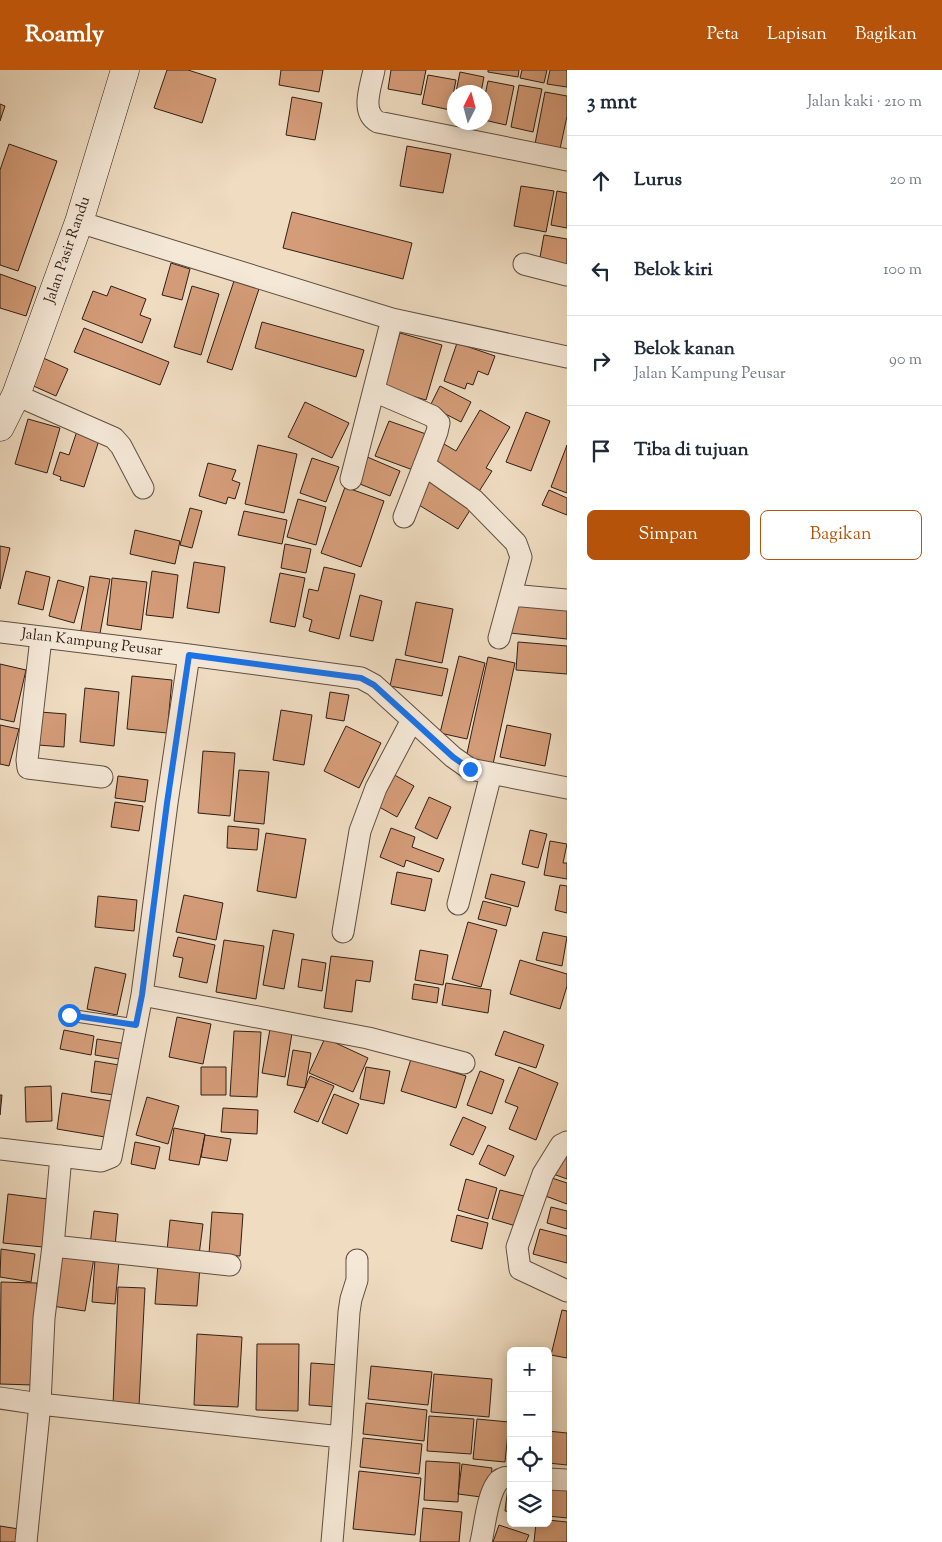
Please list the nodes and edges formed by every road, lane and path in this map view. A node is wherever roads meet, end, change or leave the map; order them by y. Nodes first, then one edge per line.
1 (125, 70) edge
2 (374, 70) edge
3 (567, 160) edge
4 (79, 222) junction
5 (524, 264) dead end
6 (567, 274) edge
7 (392, 319) junction
8 (567, 357) edge
9 (374, 391) junction
10 (16, 396) junction
11 (0, 427) edge
12 (424, 465) junction
13 (351, 479) dead end
14 (143, 488) dead end
15 (404, 517) dead end
16 (511, 595) junction
17 (567, 600) edge
18 (0, 632) edge
19 (41, 638) junction
20 (499, 638) dead end
21 (189, 655) junction
22 (412, 720) junction
23 (492, 774) junction
24 (102, 776) dead end
25 (567, 788) edge
26 (458, 904) dead end
27 (343, 932) dead end
28 (142, 995) junction
29 (69, 1015) dead end
30 (136, 1025) junction
31 (464, 1063) dead end
32 (567, 1142) edge
33 (0, 1149) edge
34 (61, 1156) junction
35 (53, 1246) junction
36 (357, 1260) dead end
37 (230, 1265) dead end
38 (567, 1291) edge
39 (0, 1398) edge
40 (40, 1404) junction
41 (341, 1437) junction
42 (507, 1477) edge
43 (552, 1479) edge
44 (567, 1480) edge
45 (26, 1542) edge
46 (332, 1542) edge
47 (481, 1542) edge

1 - 4 main road, Jalan Pasir Randu
2 - 3 street
4 - 7 street
4 - 10 main road, Jalan Pasir Randu
5 - 6 street
7 - 8 street
7 - 9 street
9 - 12 street
9 - 13 street
10 - 11 main road, Jalan Pasir Randu
10 - 14 street
12 - 15 street
12 - 16 street
16 - 17 street
16 - 20 street
18 - 19 street, Jalan Kampung Peusar
19 - 21 street, Jalan Kampung Peusar
19 - 24 street
21 - 22 street, Jalan Kampung Peusar
21 - 28 street
22 - 23 street, Jalan Kampung Peusar
22 - 27 street
23 - 25 street, Jalan Kampung Peusar
23 - 26 street
28 - 30 street
28 - 31 street
29 - 30 lane
30 - 34 street
32 - 38 street
33 - 34 street
34 - 35 street
35 - 37 street
35 - 40 street
36 - 41 street
39 - 40 street
40 - 41 street
40 - 45 street
41 - 46 street
42 - 47 street
43 - 44 street

